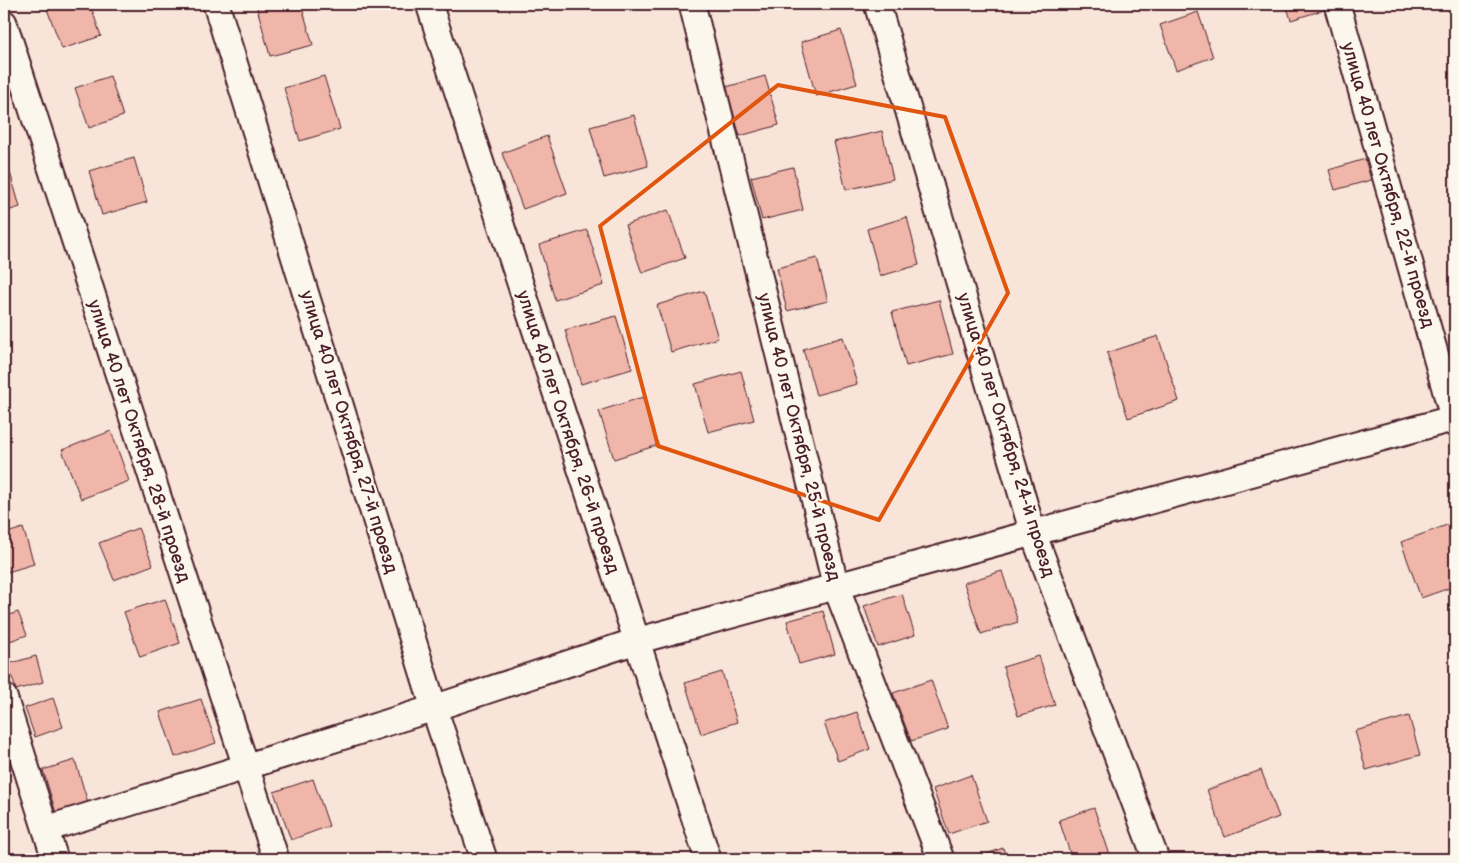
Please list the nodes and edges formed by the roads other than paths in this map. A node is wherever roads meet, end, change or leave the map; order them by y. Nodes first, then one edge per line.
1 (216, 4) edge
2 (428, 4) edge
3 (692, 4) edge
4 (877, 4) edge
5 (1338, 4) edge
6 (4, 23) edge
7 (1455, 420) edge
8 (1033, 533) junction
9 (836, 587) junction
10 (636, 642) junction
11 (4, 697) edge
12 (434, 708) junction
13 (245, 768) junction
14 (46, 830) junction
15 (55, 859) edge
16 (276, 859) edge
17 (484, 859) edge
18 (708, 859) edge
19 (941, 859) edge
20 (1156, 859) edge

1 - 12 street, улица 40 лет Октября, 27-й проезд
2 - 10 street, улица 40 лет Октября, 26-й проезд
3 - 9 street, улица 40 лет Октября, 25-й проезд
4 - 8 street, улица 40 лет Октября, 24-й проезд
5 - 7 street, улица 40 лет Октября, 22-й проезд
6 - 13 street, улица 40 лет Октября, 28-й проезд
7 - 8 street
8 - 9 street
8 - 20 street, улица 40 лет Октября, 24-й проезд
9 - 10 street
9 - 19 street, улица 40 лет Октября, 25-й проезд
10 - 12 street
10 - 18 street, улица 40 лет Октября, 26-й проезд
11 - 14 street
12 - 13 street
12 - 17 street, улица 40 лет Октября, 27-й проезд
13 - 14 street
13 - 16 street, улица 40 лет Октября, 28-й проезд
14 - 15 street

